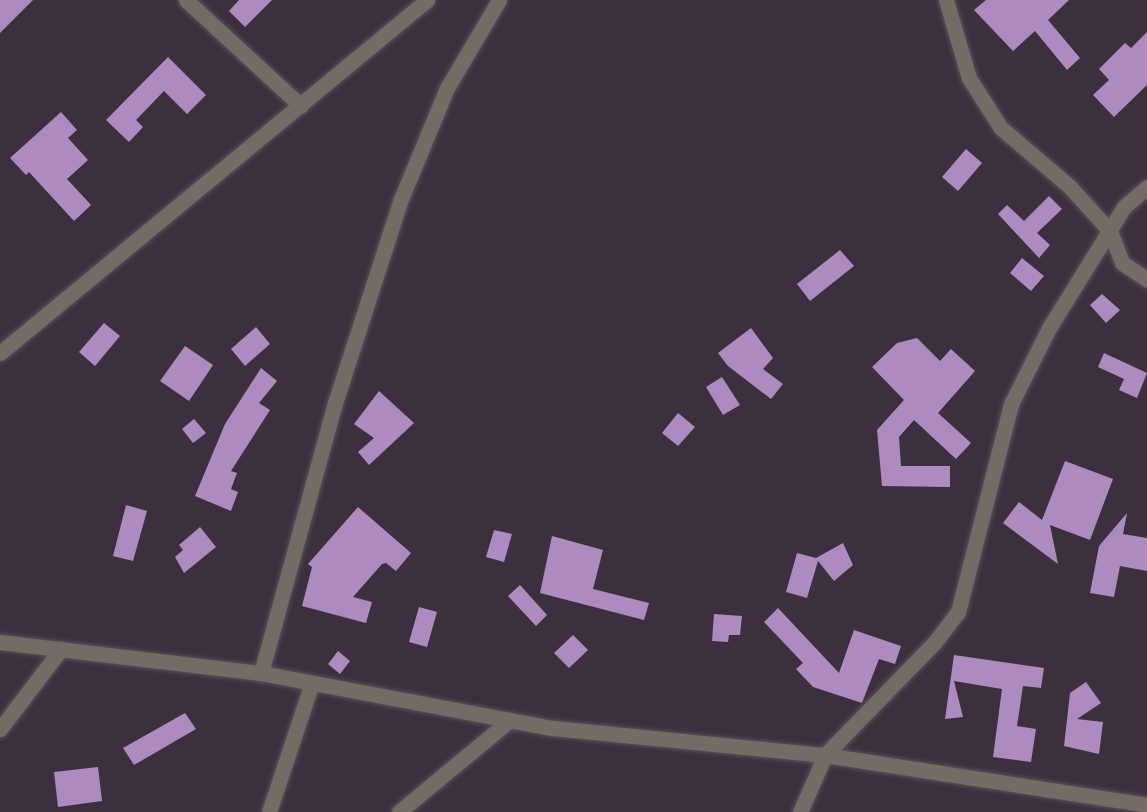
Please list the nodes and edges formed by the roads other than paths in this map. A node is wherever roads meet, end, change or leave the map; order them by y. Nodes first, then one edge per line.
1 (186, 0) edge
2 (427, 0) edge
3 (499, 0) edge
4 (946, 0) edge
5 (301, 105) junction
6 (1147, 187) edge
7 (1110, 231) junction
8 (1147, 279) edge
9 (0, 352) edge
10 (0, 642) edge
11 (61, 649) junction
12 (261, 673) junction
13 (312, 683) junction
14 (510, 720) junction
15 (0, 729) edge
16 (825, 755) junction
17 (1147, 805) edge
18 (268, 812) edge
19 (399, 812) edge
20 (800, 812) edge

1 - 5 street
2 - 5 street
3 - 12 street
4 - 7 street
5 - 9 street
6 - 7 street
7 - 8 street
7 - 16 street
10 - 11 street
11 - 12 street
11 - 15 street
12 - 13 street
13 - 14 street
13 - 18 street
14 - 16 street
14 - 19 street
16 - 17 street
16 - 20 street

